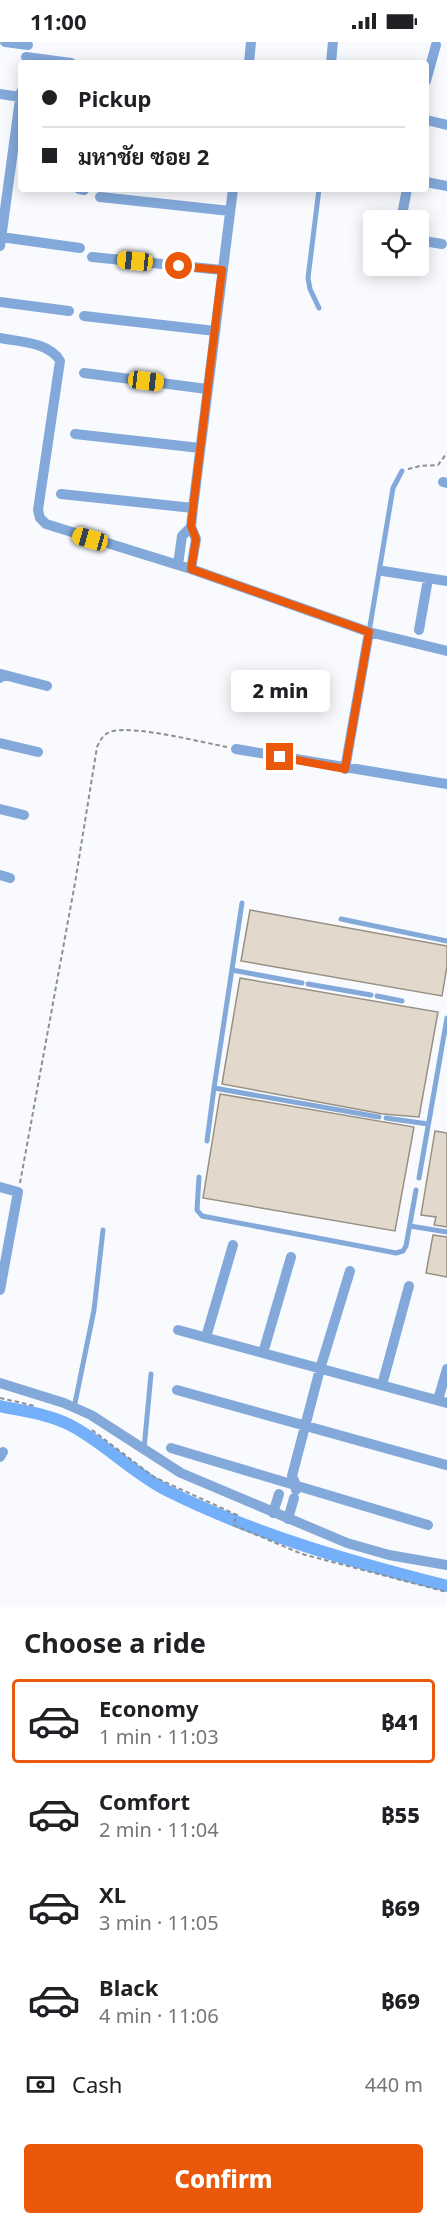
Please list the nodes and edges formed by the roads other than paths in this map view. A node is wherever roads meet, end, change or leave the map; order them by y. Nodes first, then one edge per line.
1 (5, 42) edge
2 (251, 42) edge
3 (333, 42) edge
4 (28, 43) edge
5 (436, 45) dead end
6 (25, 60) edge
7 (249, 60) edge
8 (331, 60) edge
9 (429, 70) edge
10 (0, 94) edge
11 (18, 97) edge
12 (429, 121) edge
13 (18, 122) edge
14 (447, 125) edge
15 (0, 151) edge
16 (13, 153) junction
17 (9, 177) junction
18 (18, 178) edge
19 (429, 183) edge
20 (447, 186) edge
21 (232, 192) edge
22 (319, 192) edge
23 (406, 192) edge
24 (100, 197) dead end
25 (403, 210) edge
26 (230, 211) junction
27 (2, 215) edge
28 (1, 241) edge
29 (429, 242) edge
30 (442, 244) dead end
31 (80, 248) dead end
32 (92, 257) dead end
33 (222, 270) junction
34 (0, 302) edge
35 (319, 308) dead end
36 (69, 311) dead end
37 (84, 316) dead end
38 (215, 331) junction
39 (0, 338) edge
40 (84, 373) dead end
41 (207, 389) junction
42 (75, 434) dead end
43 (200, 448) junction
44 (402, 471) road end
45 (61, 494) dead end
46 (193, 508) junction
47 (191, 526) junction
48 (178, 565) junction
49 (191, 569) junction
50 (383, 571) dead end
51 (428, 579) junction
52 (447, 581) edge
53 (419, 630) dead end
54 (369, 632) junction
55 (447, 651) edge
56 (0, 678) edge
57 (47, 686) dead end
58 (0, 743) edge
59 (236, 748) road end
60 (38, 752) dead end
61 (345, 769) junction
62 (447, 784) edge
63 (0, 809) edge
64 (24, 815) dead end
65 (242, 903) dead end
66 (341, 919) dead end
67 (447, 941) edge
68 (232, 970) junction
69 (402, 1001) dead end
70 (447, 1018) edge
71 (214, 1088) junction
72 (428, 1124) junction
73 (207, 1141) dead end
74 (199, 1177) dead end
75 (419, 1178) dead end
76 (0, 1187) edge
77 (416, 1190) dead end
78 (410, 1226) junction
79 (103, 1230) dead end
80 (447, 1232) edge
81 (233, 1245) dead end
82 (291, 1257) dead end
83 (350, 1271) dead end
84 (409, 1286) dead end
85 (0, 1290) edge
86 (178, 1330) dead end
87 (206, 1337) junction
88 (262, 1353) junction
89 (321, 1369) junction
90 (447, 1369) edge
91 (151, 1374) dead end
92 (0, 1383) edge
93 (382, 1385) junction
94 (177, 1390) dead end
95 (443, 1401) edge
96 (74, 1408) junction
97 (305, 1426) junction
98 (171, 1448) dead end
99 (144, 1450) junction
100 (446, 1465) edge
101 (289, 1488) junction
102 (273, 1513) junction
103 (288, 1519) junction
104 (428, 1525) dead end
105 (447, 1565) edge

1 - 4 street
2 - 7 street
3 - 8 street
4 - 6 street
5 - 9 street
10 - 11 street
12 - 14 street
13 - 16 street
15 - 16 street
16 - 17 street
17 - 18 street
17 - 27 street
19 - 20 street
21 - 26 street
22 - 35 lane
23 - 25 street
24 - 26 street
26 - 33 street
27 - 28 street
28 - 31 street
29 - 30 street
32 - 33 street
33 - 38 street
34 - 36 street
37 - 38 street
38 - 41 street
39 - 48 street
40 - 41 street
41 - 43 street
42 - 43 street
43 - 46 street
44 - 54 lane
45 - 46 street
46 - 47 street
47 - 48 street
47 - 49 street
48 - 49 street
49 - 54 street
50 - 51 street
51 - 52 street
51 - 53 street
54 - 55 street
54 - 61 street
56 - 57 street
58 - 60 street
59 - 61 street
61 - 62 street
63 - 64 street
65 - 68 lane
66 - 67 lane
68 - 69 lane
68 - 71 lane
70 - 72 lane
71 - 72 lane
71 - 73 lane
72 - 75 lane
74 - 78 lane
76 - 85 street
77 - 78 lane
78 - 80 lane
79 - 96 lane
81 - 87 street
82 - 88 street
83 - 89 street
84 - 93 street
86 - 87 street
87 - 88 street
88 - 89 street
89 - 93 street
89 - 97 street
90 - 95 street
91 - 99 lane
92 - 96 street
93 - 95 street
94 - 97 street
96 - 99 street
97 - 100 street
97 - 101 street
98 - 101 street
99 - 102 street
101 - 102 street
101 - 103 street
101 - 104 street
102 - 103 street
103 - 105 street

